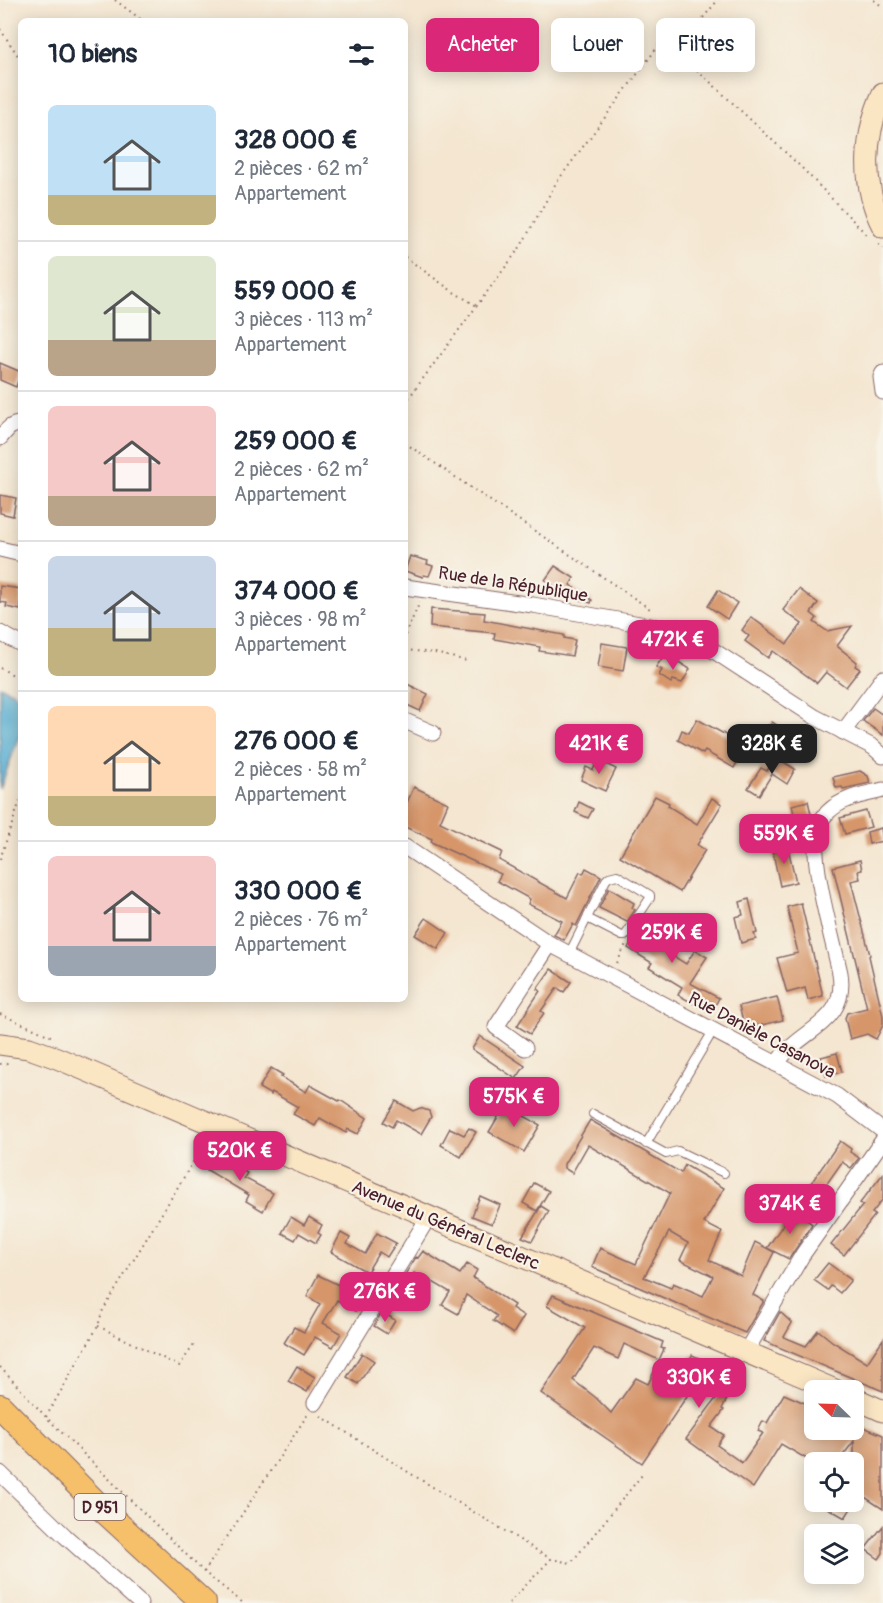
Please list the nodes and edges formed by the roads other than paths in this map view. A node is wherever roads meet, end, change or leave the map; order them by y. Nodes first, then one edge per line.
1 (883, 93) edge
2 (875, 234) edge
3 (883, 373) edge
4 (883, 392) edge
5 (18, 424) edge
6 (0, 438) edge
7 (0, 549) edge
8 (18, 554) edge
9 (408, 587) edge
10 (0, 633) edge
11 (18, 642) edge
12 (883, 678) edge
13 (408, 722) edge
14 (843, 732) junction
15 (433, 733) dead end
16 (883, 756) edge
17 (883, 790) edge
18 (408, 849) edge
19 (587, 918) junction
20 (550, 944) junction
21 (569, 954) junction
22 (712, 1031) junction
23 (0, 1044) edge
24 (525, 1048) dead end
25 (776, 1064) junction
26 (593, 1114) dead end
27 (883, 1131) edge
28 (883, 1140) edge
29 (646, 1144) junction
30 (724, 1173) dead end
31 (428, 1218) junction
32 (745, 1353) junction
33 (811, 1380) edge
34 (864, 1402) edge
35 (0, 1406) edge
36 (313, 1406) road end
37 (883, 1411) edge
38 (0, 1420) edge
39 (0, 1473) edge
40 (140, 1603) edge
41 (180, 1603) edge
42 (204, 1603) edge

1 - 2 main road
3 - 4 street
5 - 6 street
7 - 8 street
9 - 14 street, Rue de la République
10 - 11 street
12 - 14 street
13 - 15 street
14 - 16 street
17 - 25 street
18 - 20 street, Rue Danièle Casanova
19 - 19 lane
19 - 21 lane
20 - 21 street, Rue Danièle Casanova
20 - 24 street
21 - 22 street, Rue Danièle Casanova
22 - 25 street, Rue Danièle Casanova
22 - 29 lane
23 - 31 main road, Avenue du Général Leclerc
25 - 27 street, Rue Danièle Casanova
26 - 29 lane
28 - 32 street
29 - 30 lane
31 - 32 main road, Avenue du Général Leclerc
31 - 36 street
32 - 33 main road, Avenue du Général Leclerc
34 - 37 main road
35 - 42 main road, D 951
38 - 41 main road, D 951
39 - 40 street

